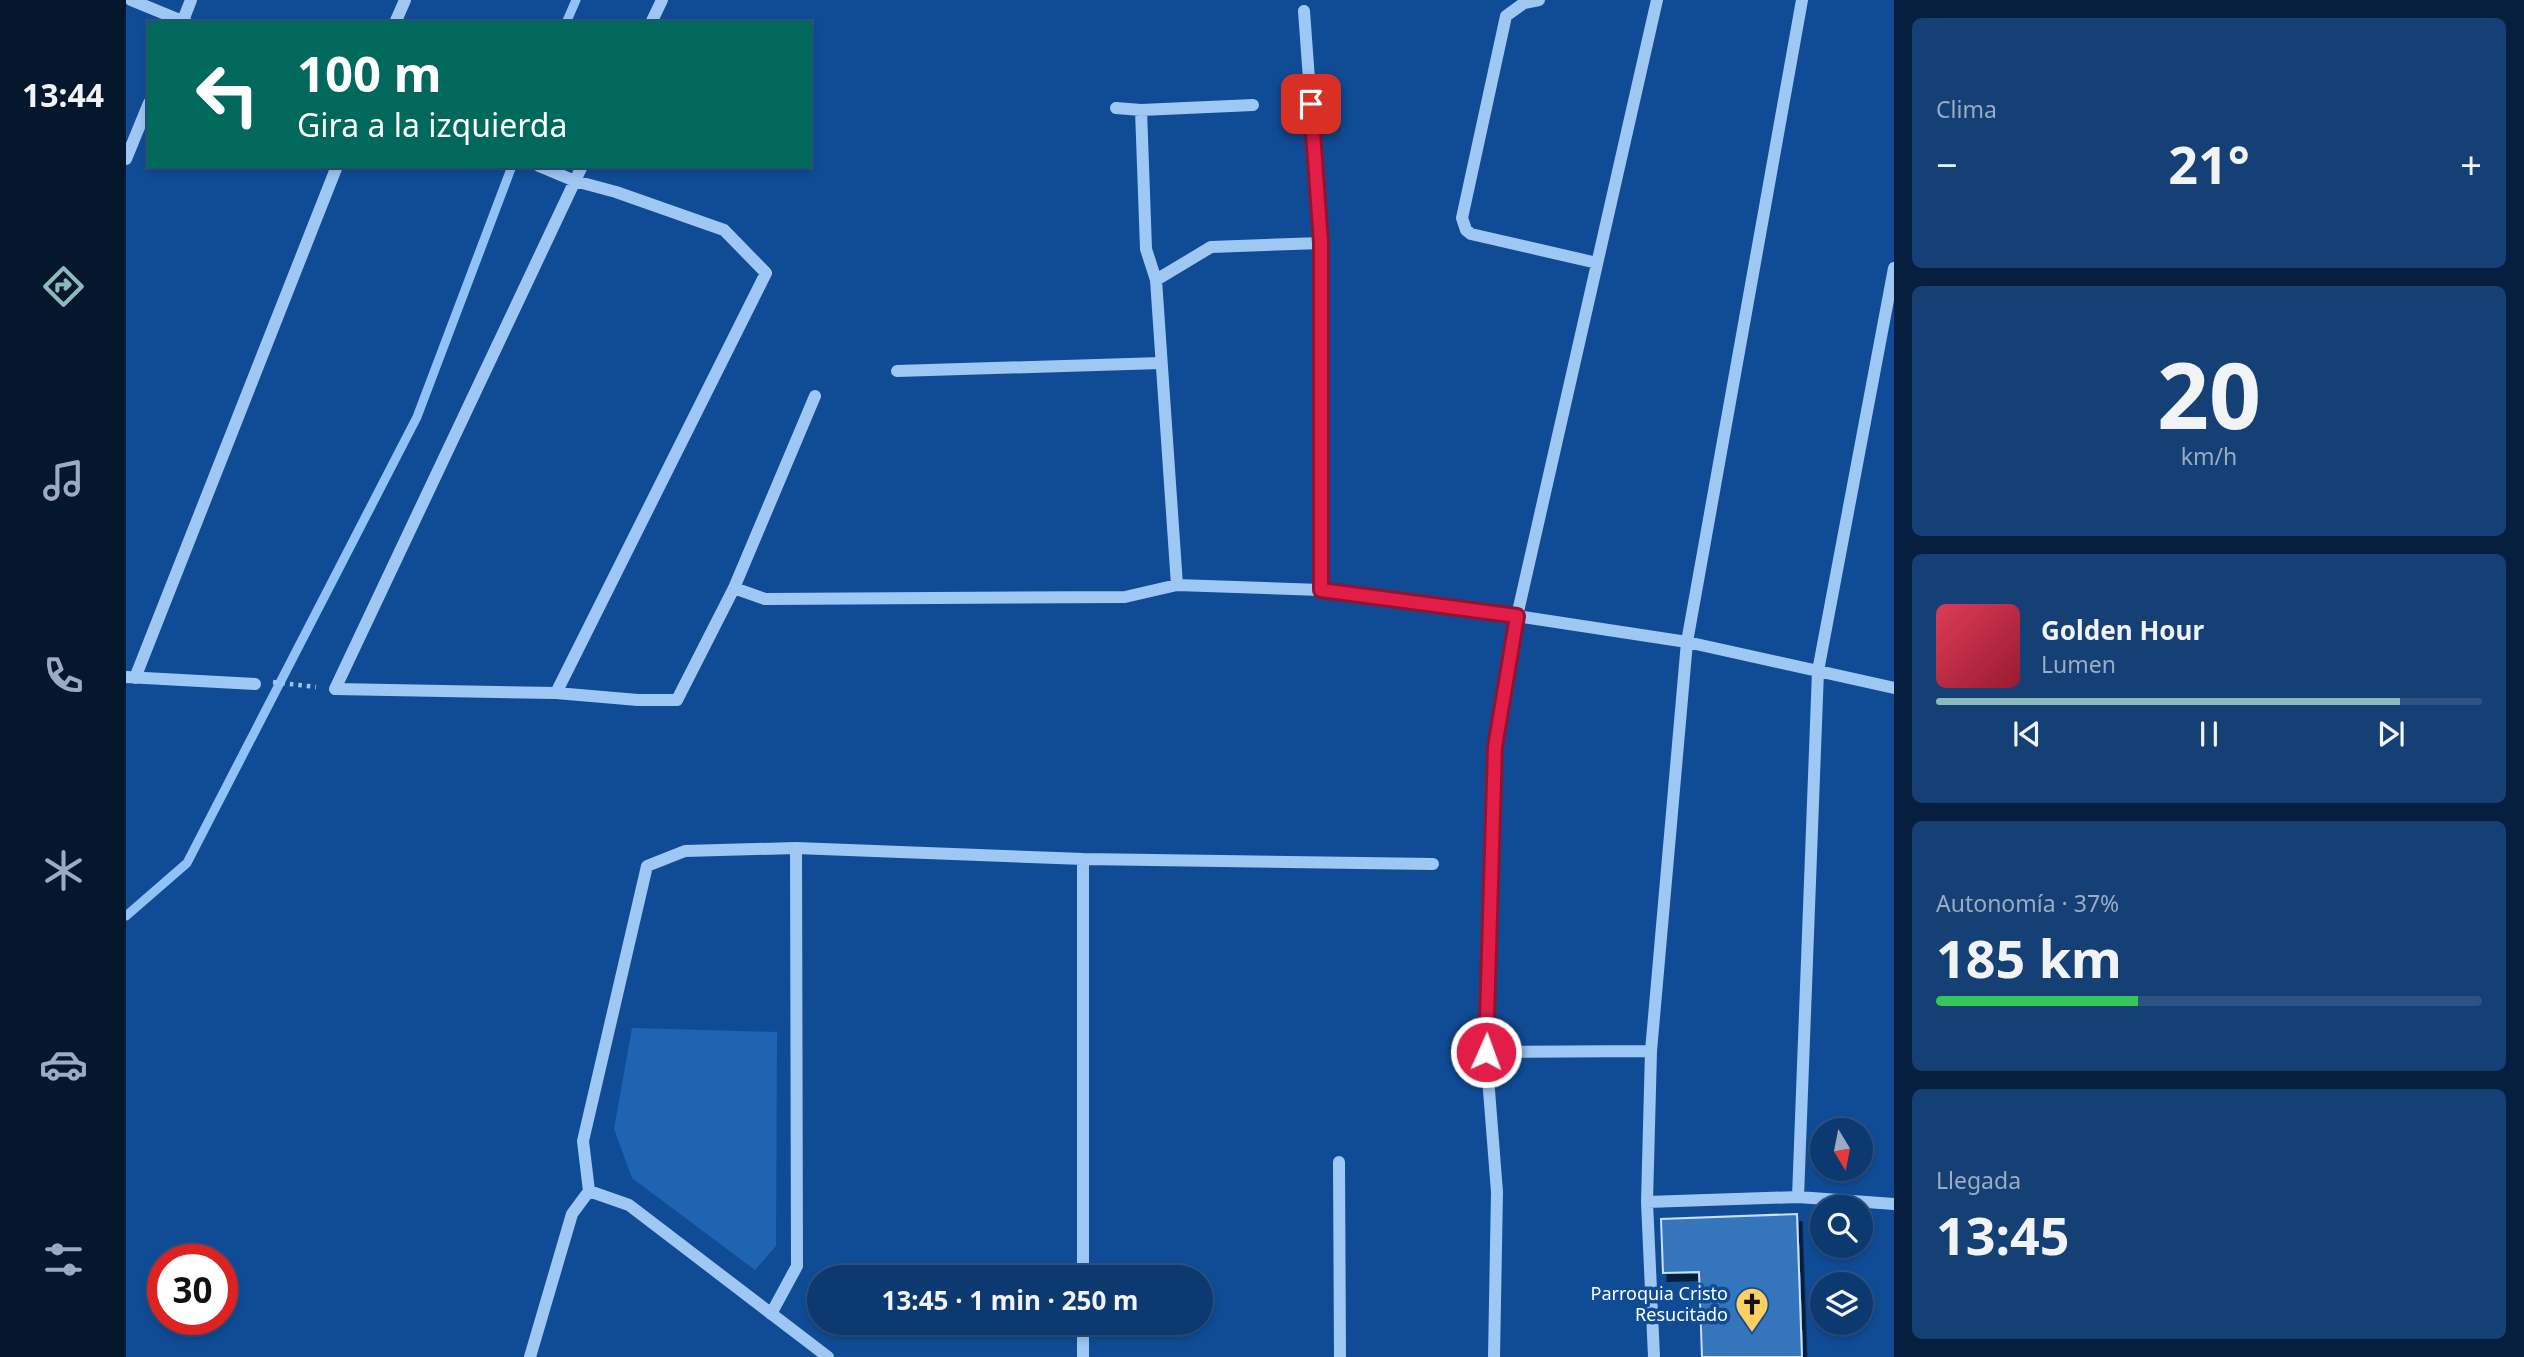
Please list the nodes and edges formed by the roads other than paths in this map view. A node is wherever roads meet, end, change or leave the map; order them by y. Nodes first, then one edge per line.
1 (131, 0) edge
2 (191, 0) edge
3 (405, 0) edge
4 (662, 0) edge
5 (1538, 0) edge
6 (1657, 0) edge
7 (1802, 0) edge
8 (1304, 11) dead end
9 (182, 21) edge
10 (184, 21) edge
11 (396, 21) edge
12 (652, 21) edge
13 (1253, 105) dead end
14 (147, 108) edge
15 (1116, 108) dead end
16 (1141, 110) junction
17 (126, 159) edge
18 (336, 168) edge
19 (544, 168) edge
20 (581, 168) edge
21 (575, 181) junction
22 (1321, 243) junction
23 (1597, 262) junction
24 (1894, 268) edge
25 (1156, 280) junction
26 (1161, 363) junction
27 (897, 370) dead end
28 (815, 396) dead end
29 (1177, 585) junction
30 (734, 588) junction
31 (1321, 590) junction
32 (1517, 616) junction
33 (1687, 642) junction
34 (1818, 671) junction
35 (131, 678) edge
36 (255, 684) dead end
37 (1894, 688) edge
38 (556, 693) junction
39 (796, 848) junction
40 (1083, 859) junction
41 (1433, 864) dead end
42 (1651, 1051) junction
43 (1486, 1052) junction
44 (1339, 1162) dead end
45 (589, 1191) junction
46 (1798, 1197) junction
47 (1647, 1202) junction
48 (1894, 1204) edge
49 (1083, 1265) edge
50 (771, 1314) junction
51 (1083, 1335) edge
52 (530, 1357) edge
53 (828, 1357) edge
54 (1083, 1357) edge
55 (1340, 1357) edge
56 (1494, 1357) edge
57 (1654, 1357) edge

1 - 9 street
2 - 10 street
3 - 11 street
4 - 12 street
5 - 23 street
6 - 23 street
7 - 33 street
8 - 22 street
13 - 16 street
14 - 17 street
15 - 16 street
16 - 25 street
18 - 35 street
19 - 21 street
20 - 21 street
21 - 38 street
21 - 38 street
22 - 25 street
22 - 31 street
23 - 32 street
24 - 34 street
25 - 26 street
26 - 27 street
26 - 29 street
28 - 30 street
29 - 30 street
29 - 31 street
30 - 38 street
31 - 32 street
32 - 33 street
32 - 43 street
33 - 34 street
33 - 42 street
34 - 37 street
34 - 46 street
35 - 36 street
39 - 40 street
39 - 45 street
39 - 50 street
40 - 41 street
40 - 49 street
42 - 43 street
42 - 47 street
43 - 56 street
44 - 55 street
45 - 50 street
45 - 52 street
46 - 47 street
46 - 48 street
47 - 57 street
50 - 53 street
51 - 54 street

